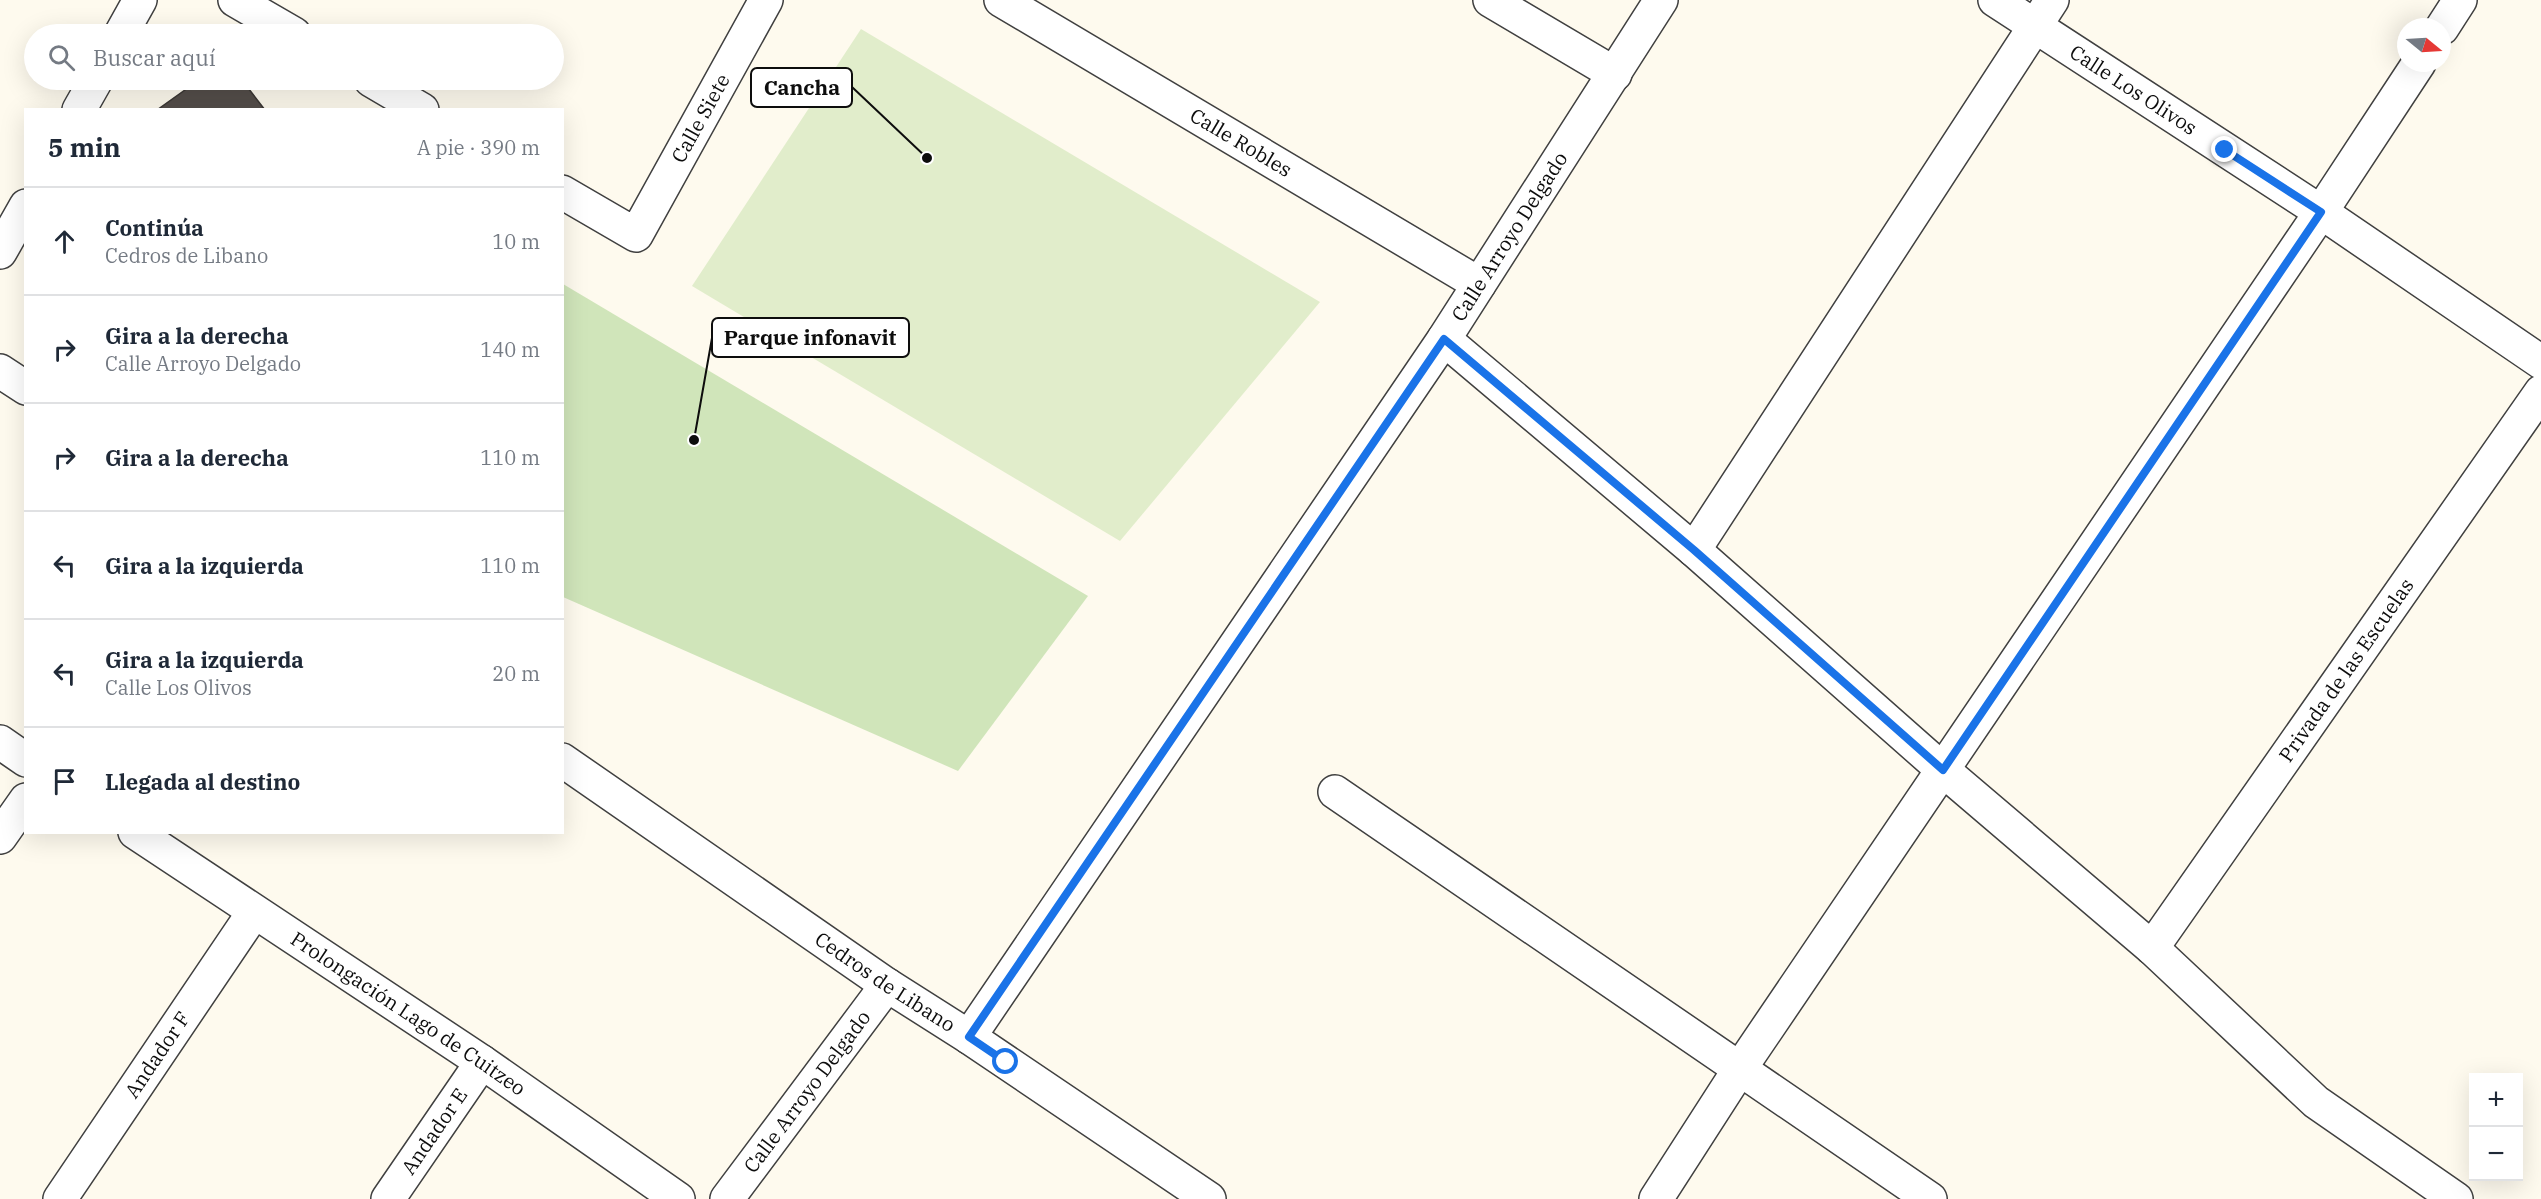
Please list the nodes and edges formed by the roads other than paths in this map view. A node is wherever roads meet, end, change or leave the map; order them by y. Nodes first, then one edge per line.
1 (140, 0) edge
2 (235, 0) edge
3 (1001, 0) edge
4 (1490, 0) edge
5 (1661, 0) edge
6 (1995, 0) edge
7 (2460, 0) edge
8 (755, 4) edge
9 (2043, 13) edge
10 (2448, 18) edge
11 (127, 24) edge
12 (277, 24) edge
13 (2413, 72) edge
14 (1615, 74) junction
15 (90, 90) edge
16 (388, 90) edge
17 (80, 108) edge
18 (419, 108) edge
19 (564, 193) edge
20 (24, 210) edge
21 (2321, 212) junction
22 (0, 252) edge
23 (1479, 284) junction
24 (1444, 339) junction
25 (2541, 362) edge
26 (0, 370) edge
27 (24, 387) edge
28 (2541, 392) edge
29 (1694, 550) junction
30 (0, 742) edge
31 (24, 759) edge
32 (564, 761) edge
33 (1943, 770) junction
34 (1335, 792) dead end
35 (24, 803) edge
36 (138, 834) edge
37 (0, 837) edge
38 (254, 912) junction
39 (2152, 948) junction
40 (888, 985) junction
41 (969, 1037) junction
42 (482, 1062) junction
43 (1739, 1070) junction
44 (60, 1199) edge
45 (388, 1199) edge
46 (678, 1199) edge
47 (727, 1199) edge
48 (1209, 1199) edge
49 (1656, 1199) edge
50 (1930, 1199) edge
51 (2456, 1199) edge

1 - 11 street
2 - 12 street
3 - 23 street, Calle Robles
4 - 14 street
5 - 14 street, Calle Arroyo Delgado
6 - 9 street, Calle Los Olivos
7 - 10 street
8 - 19 street, Calle Siete
9 - 21 street, Calle Los Olivos
9 - 29 street
13 - 21 street
14 - 23 street, Calle Arroyo Delgado
15 - 17 street
16 - 18 street
20 - 22 street
21 - 25 street, Calle Los Olivos
21 - 33 street
23 - 24 street, Calle Arroyo Delgado
24 - 29 street
24 - 41 street, Calle Arroyo Delgado
26 - 27 street
28 - 39 street, Privada de las Escuelas
29 - 33 street
30 - 31 street
32 - 40 street, Cedros de Libano
33 - 39 street
33 - 43 street
34 - 43 street
35 - 37 street
36 - 38 street, Prolongación Lago de Cuitzeo
38 - 42 street, Prolongación Lago de Cuitzeo
38 - 44 street, Andador F
39 - 51 street
40 - 41 street, Cedros de Libano
40 - 47 street, Calle Arroyo Delgado
41 - 48 street, Cedros de Libano
42 - 45 street, Andador E
42 - 46 street, Prolongación Lago de Cuitzeo
43 - 49 street
43 - 50 street

